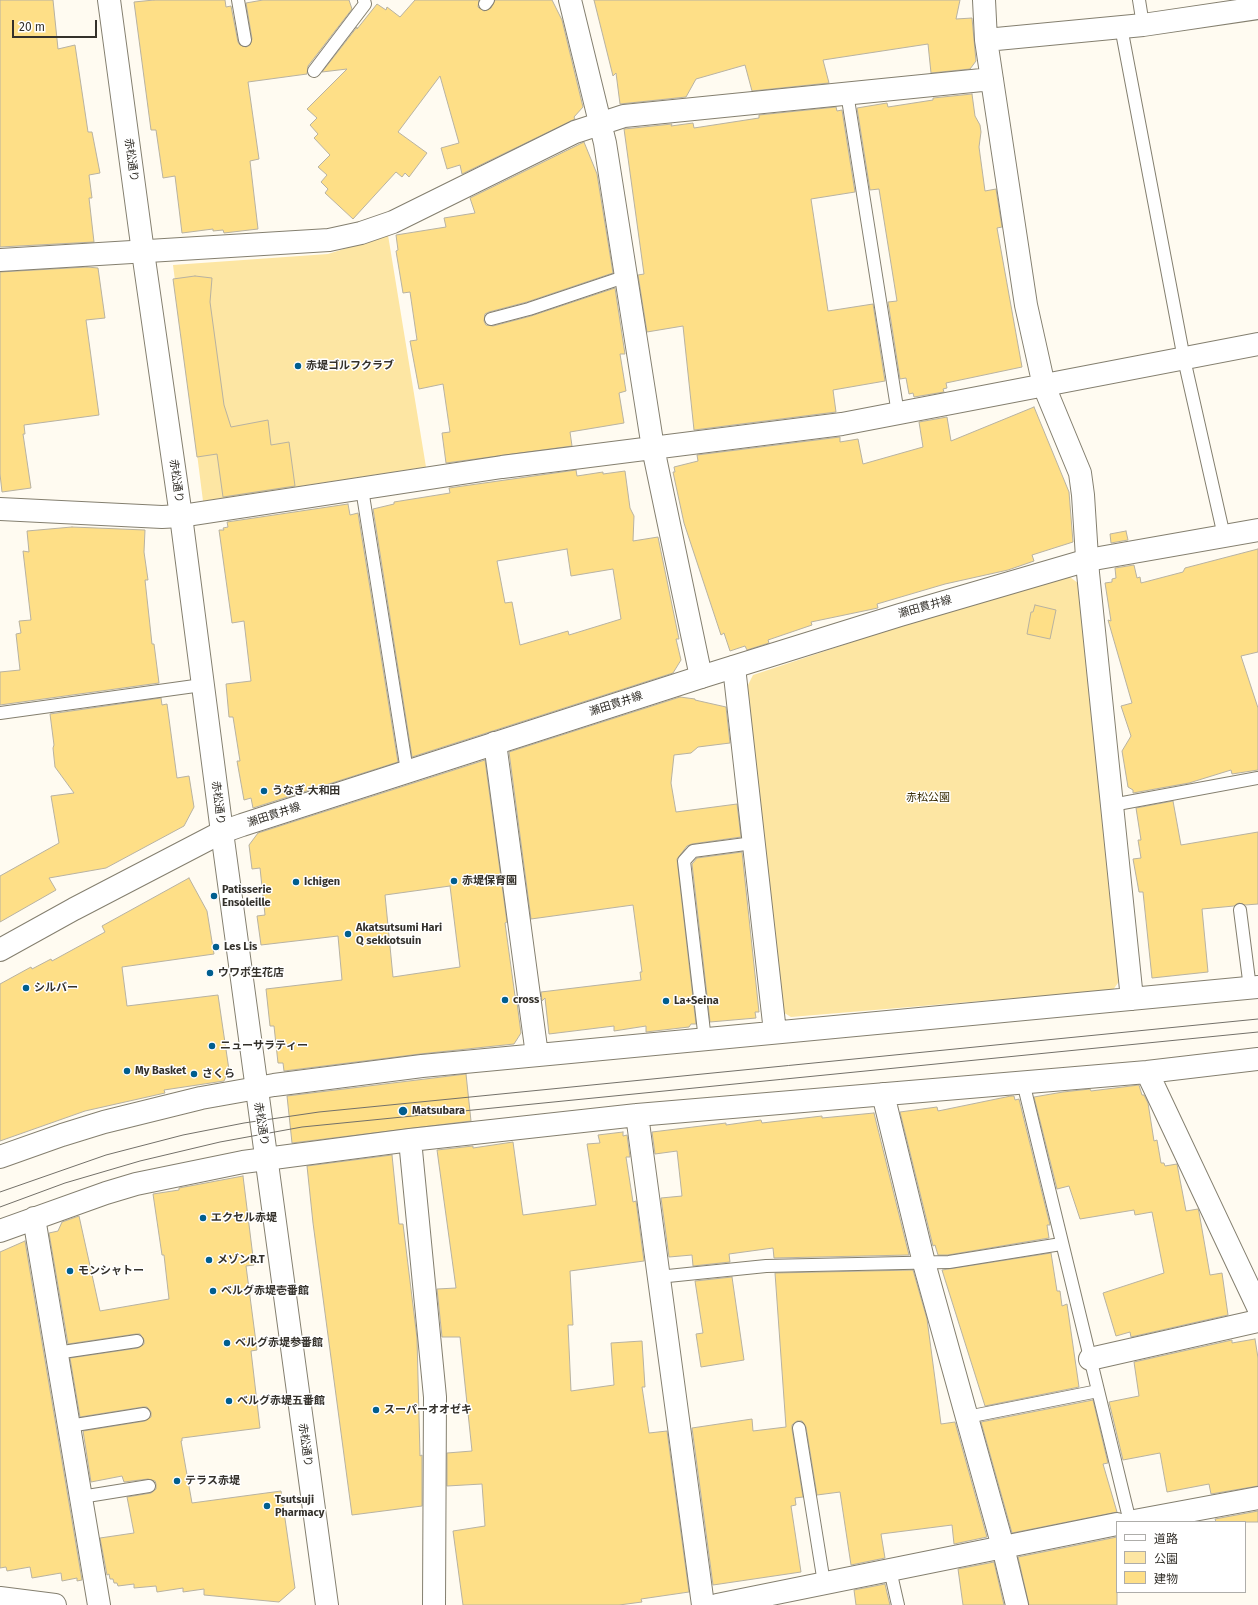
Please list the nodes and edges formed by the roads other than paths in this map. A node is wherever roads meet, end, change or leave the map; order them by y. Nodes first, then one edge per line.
1 (109, 0) edge
2 (238, 0) edge
3 (364, 0) edge
4 (570, 0) edge
5 (984, 0) edge
6 (1139, 0) edge
7 (1258, 8) edge
8 (1143, 25) junction
9 (1121, 27) junction
10 (245, 40) dead end
11 (986, 40) junction
12 (314, 71) dead end
13 (992, 79) junction
14 (847, 93) junction
15 (600, 123) junction
16 (143, 252) junction
17 (0, 260) edge
18 (627, 276) junction
19 (491, 319) dead end
20 (1258, 344) edge
21 (1184, 359) junction
22 (1044, 386) junction
23 (898, 414) junction
24 (652, 448) junction
25 (362, 488) junction
26 (0, 509) edge
27 (181, 516) junction
28 (1258, 530) edge
29 (1224, 536) junction
30 (1088, 560) junction
31 (734, 667) junction
32 (701, 677) junction
33 (202, 685) junction
34 (0, 713) edge
35 (495, 743) junction
36 (407, 771) junction
37 (1258, 778) edge
38 (1112, 805) junction
39 (222, 832) junction
40 (753, 843) junction
41 (1240, 910) dead end
42 (0, 950) edge
43 (1254, 988) edge
44 (1132, 999) junction
45 (775, 1032) junction
46 (705, 1040) junction
47 (537, 1055) junction
48 (1258, 1059) edge
49 (1147, 1072) junction
50 (1023, 1082) junction
51 (256, 1087) junction
52 (883, 1094) junction
53 (637, 1115) junction
54 (410, 1140) junction
55 (0, 1157) edge
56 (267, 1160) junction
57 (34, 1218) junction
58 (0, 1231) edge
59 (1062, 1244) junction
60 (924, 1262) junction
61 (658, 1277) junction
62 (1258, 1308) edge
63 (1258, 1321) edge
64 (137, 1341) dead end
65 (56, 1352) junction
66 (1090, 1358) junction
67 (1098, 1391) junction
68 (144, 1414) dead end
69 (967, 1417) junction
70 (69, 1426) junction
71 (799, 1428) dead end
72 (149, 1486) dead end
73 (81, 1497) junction
74 (1258, 1498) edge
75 (1193, 1517) edge
76 (1129, 1521) edge
77 (1142, 1521) edge
78 (1116, 1524) edge
79 (1003, 1547) junction
80 (890, 1570) junction
81 (824, 1583) junction
82 (0, 1598) edge
83 (764, 1600) edge
84 (55, 1605) edge
85 (99, 1605) edge
86 (327, 1605) edge
87 (434, 1605) edge
88 (703, 1605) edge
89 (717, 1605) edge
90 (898, 1605) edge
91 (1017, 1605) edge

1 - 16 street, 赤松通り
2 - 10 lane
3 - 12 lane
4 - 15 street
5 - 11 street
6 - 8 lane
7 - 8 street
8 - 9 street
9 - 11 street
9 - 21 lane
11 - 13 street
13 - 14 street
13 - 22 street
14 - 15 street
14 - 23 lane
15 - 16 street
15 - 18 street
16 - 17 street
16 - 27 street, 赤松通り
18 - 19 lane
18 - 24 street
20 - 21 street
21 - 22 street
21 - 29 lane
22 - 23 street
22 - 30 street
23 - 24 street
24 - 25 street
24 - 32 street
25 - 27 street
25 - 36 lane
26 - 27 street
27 - 33 street, 赤松通り
28 - 29 street, 瀬田貫井線
29 - 30 street, 瀬田貫井線
30 - 31 street, 瀬田貫井線
30 - 38 street
31 - 32 street, 瀬田貫井線
31 - 40 street
32 - 35 street, 瀬田貫井線
33 - 34 lane
33 - 39 street, 赤松通り
35 - 36 street, 瀬田貫井線
35 - 47 street
36 - 39 street, 瀬田貫井線
37 - 38 lane
38 - 44 street
39 - 42 street, 瀬田貫井線
39 - 51 street, 赤松通り
40 - 45 street
40 - 46 lane
41 - 43 lane
43 - 44 street
44 - 45 street
45 - 46 street
46 - 47 street
47 - 51 street
48 - 49 street
49 - 50 street
49 - 62 street
50 - 52 street
50 - 59 lane
51 - 55 street
51 - 56 street, 赤松通り
52 - 53 street
52 - 60 street
53 - 54 street
53 - 61 street
54 - 56 street
54 - 87 street
56 - 57 street
56 - 86 street, 赤松通り
57 - 58 street
57 - 65 street
59 - 60 lane
59 - 66 lane
60 - 61 lane
60 - 69 street
61 - 88 street
63 - 66 street
64 - 65 lane
65 - 70 street
66 - 67 lane
67 - 69 lane
67 - 76 lane
68 - 70 lane
69 - 79 street
70 - 73 street
71 - 81 lane
72 - 73 lane
73 - 85 street
74 - 75 street
75 - 77 street
78 - 79 street
79 - 80 street
79 - 91 street
80 - 81 street
80 - 90 lane
81 - 83 street
82 - 84 street
83 - 89 street

